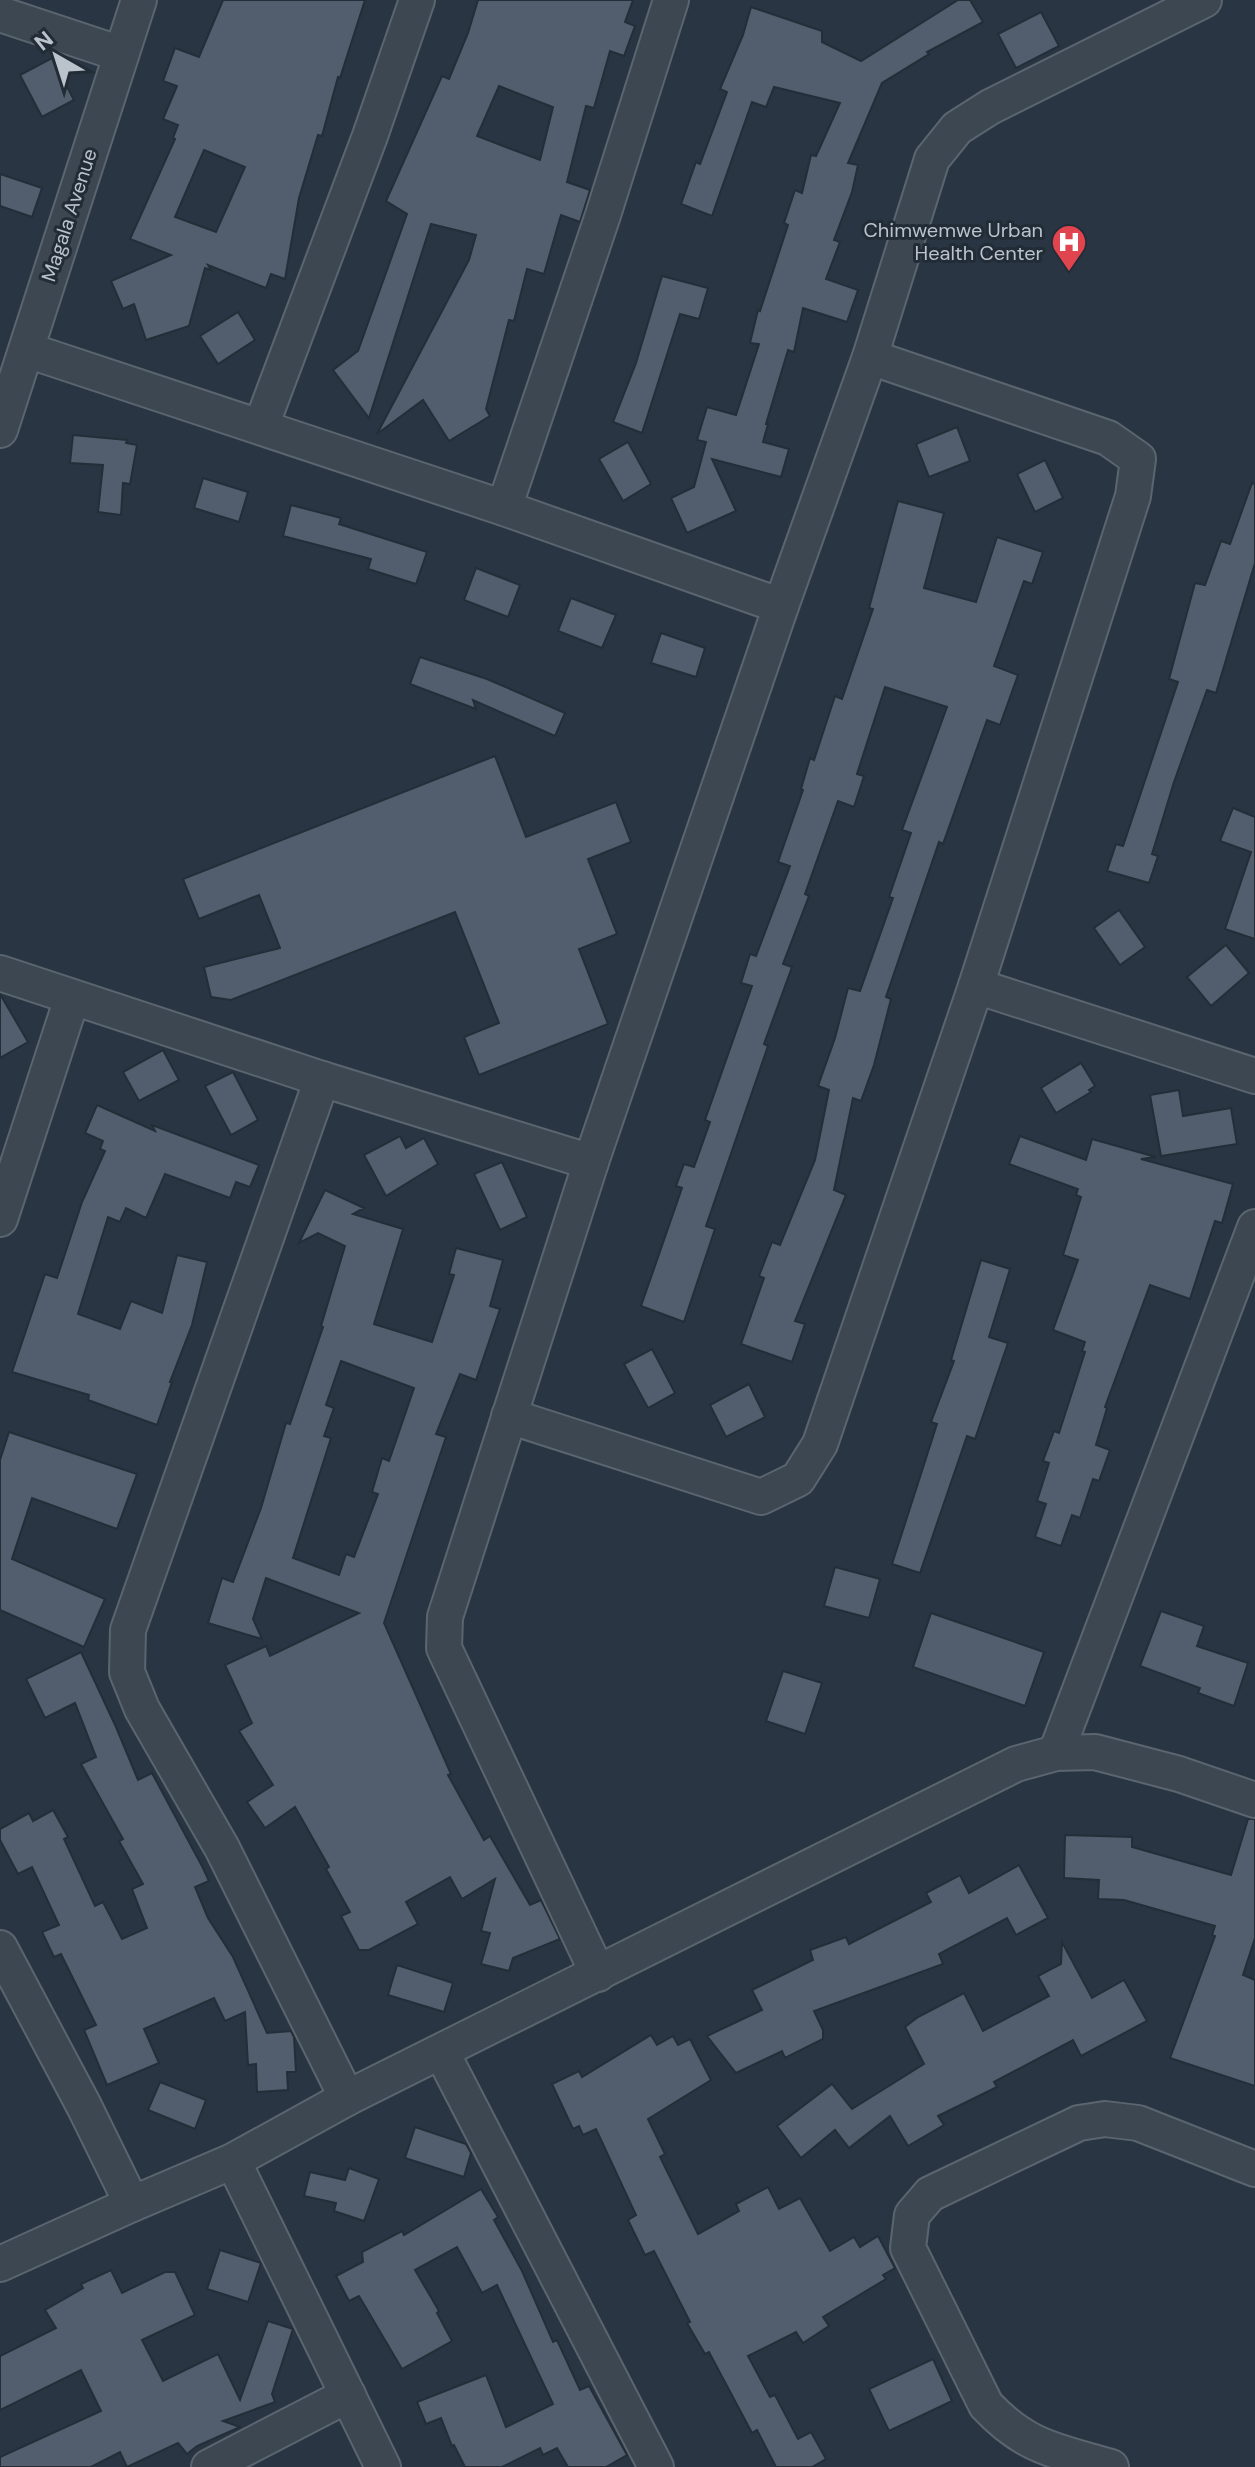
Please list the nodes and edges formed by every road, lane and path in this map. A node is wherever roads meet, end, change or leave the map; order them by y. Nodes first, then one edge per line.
1 (139, 0) edge
2 (417, 0) edge
3 (671, 0) edge
4 (1204, 0) edge
5 (0, 14) edge
6 (121, 54) junction
7 (27, 350) junction
8 (870, 357) junction
9 (261, 426) junction
10 (0, 430) edge
11 (504, 508) junction
12 (781, 606) junction
13 (0, 973) edge
14 (976, 986) junction
15 (72, 998) junction
16 (1255, 1076) edge
17 (322, 1079) junction
18 (591, 1162) junction
19 (0, 1219) edge
20 (1255, 1227) edge
21 (509, 1416) junction
22 (1056, 1753) junction
23 (1255, 1800) edge
24 (0, 1948) edge
25 (598, 1974) junction
26 (442, 2053) junction
27 (347, 2098) junction
28 (233, 2161) junction
29 (1255, 2169) edge
30 (132, 2204) junction
31 (0, 2264) edge
32 (348, 2395) junction
33 (209, 2467) edge
34 (383, 2467) edge
35 (656, 2467) edge
36 (1111, 2467) edge

1 - 6 street, Magala Avenue
2 - 9 street
3 - 11 street
4 - 8 street
5 - 6 street
6 - 7 street, Magala Avenue
7 - 9 street
7 - 10 street, Magala Avenue
8 - 12 street
8 - 14 street
9 - 11 street
11 - 12 street
12 - 18 street
13 - 15 street
14 - 16 street
14 - 21 street
15 - 17 street
15 - 19 street
17 - 18 street
17 - 27 street
18 - 21 street
20 - 22 street
21 - 25 street
22 - 23 street
22 - 25 street
24 - 30 street
25 - 26 street
26 - 27 street
26 - 35 street
27 - 28 street
28 - 30 street
28 - 32 street
29 - 36 street
30 - 31 street
32 - 33 street
32 - 34 street

